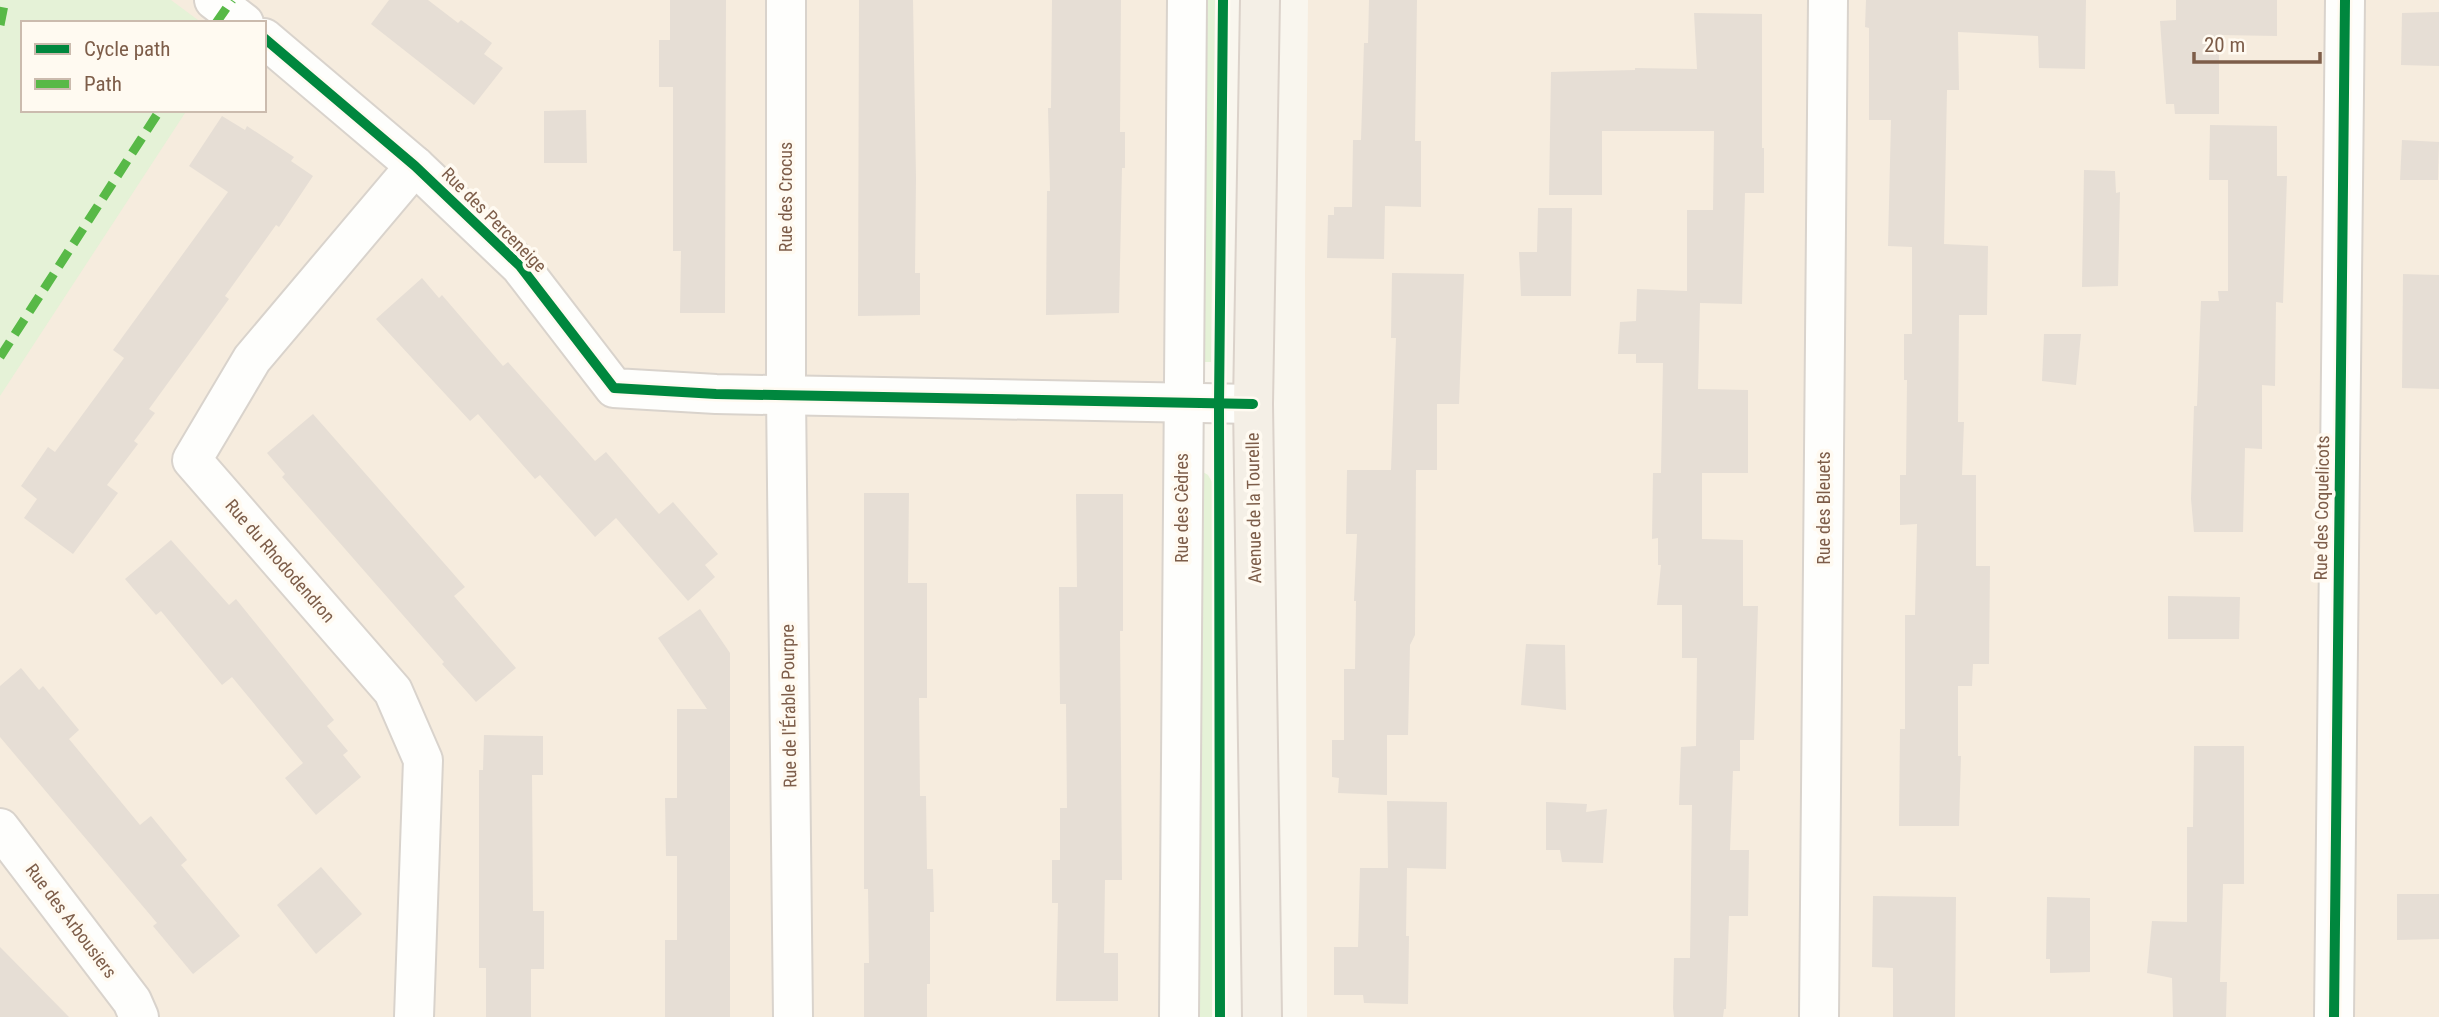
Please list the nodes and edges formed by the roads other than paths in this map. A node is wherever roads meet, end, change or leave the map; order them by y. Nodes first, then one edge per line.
1 (214, 0) edge
2 (786, 0) edge
3 (1187, 0) edge
4 (1260, 0) edge
5 (1828, 0) edge
6 (2345, 0) edge
7 (241, 21) edge
8 (266, 40) edge
9 (415, 166) junction
10 (786, 395) junction
11 (1183, 402) junction
12 (1253, 404) junction
13 (0, 828) edge
14 (139, 1017) edge
15 (414, 1017) edge
16 (793, 1017) edge
17 (1179, 1017) edge
18 (1262, 1017) edge
19 (1819, 1017) edge
20 (2334, 1017) edge

1 - 7 street
2 - 10 street, Rue des Crocus
3 - 11 street, Rue des Cèdres
4 - 12 main road, Avenue de la Tourelle
5 - 19 street, Rue des Bleuets
6 - 20 street, Rue des Coquelicots
8 - 9 street, Rue des Perceneige
9 - 10 street, Rue des Perceneige
9 - 15 street, Rue du Rhododendron
10 - 11 street, Rue des Perceneige
10 - 16 street, Rue de l'Érable Pourpre
11 - 12 street, Rue des Perceneige
11 - 17 street, Rue des Cèdres
12 - 18 main road, Avenue de la Tourelle
13 - 14 street, Rue des Arbousiers

